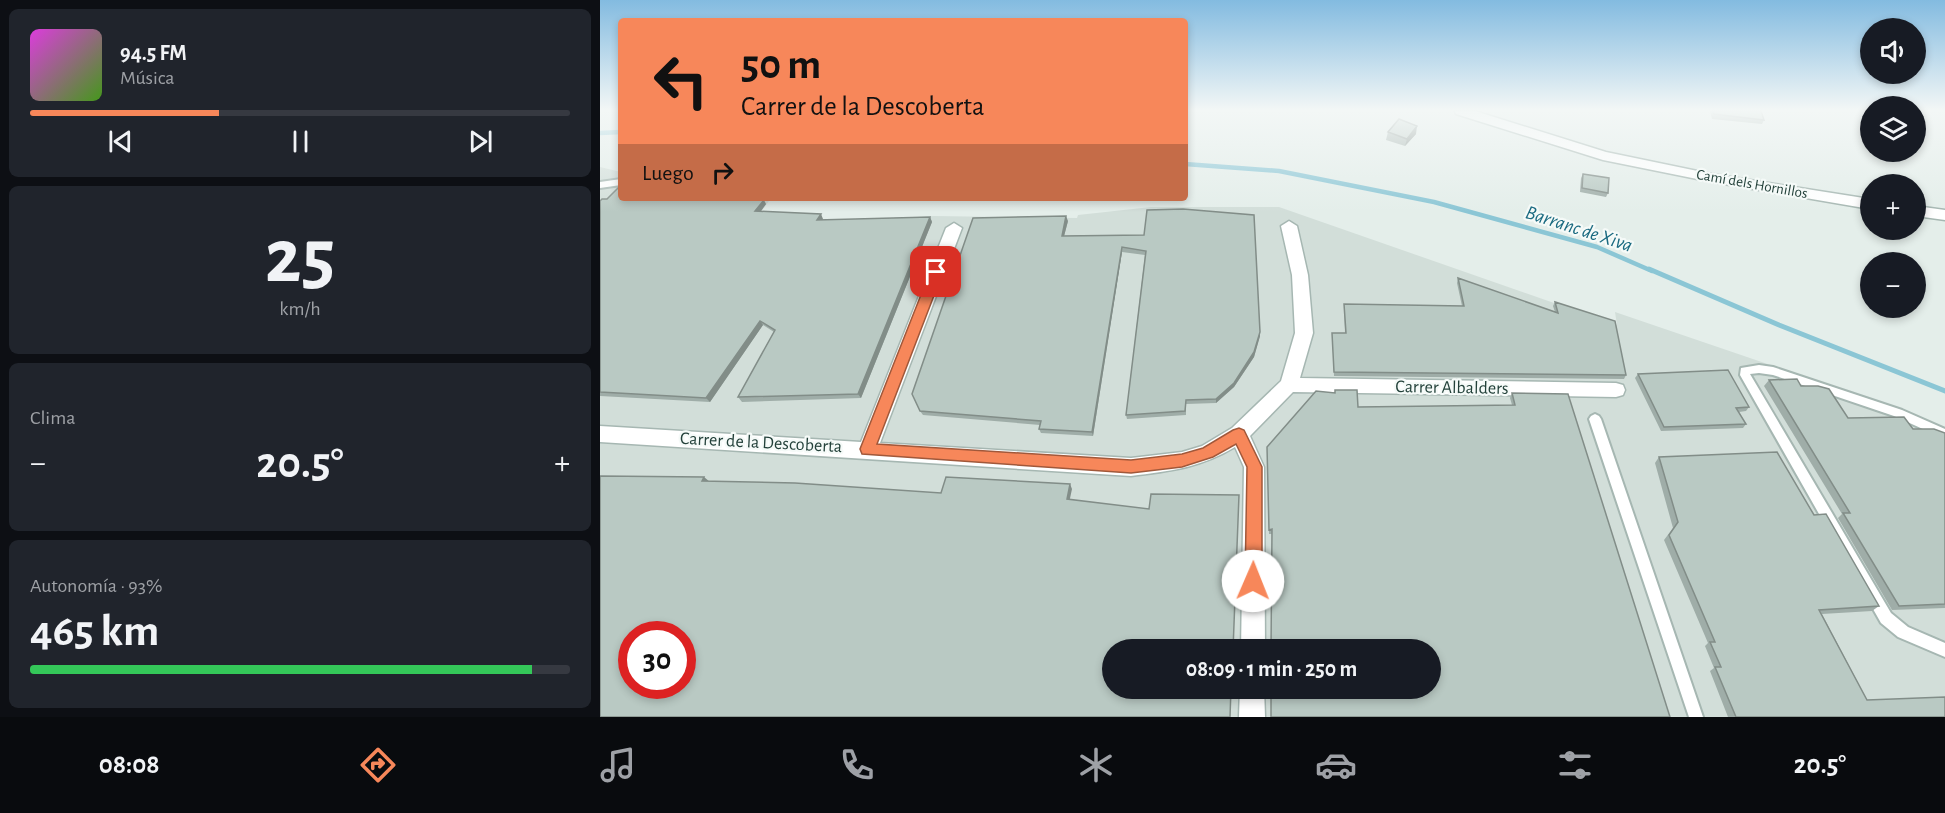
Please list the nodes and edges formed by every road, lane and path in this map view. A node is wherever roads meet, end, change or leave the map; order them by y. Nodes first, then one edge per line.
1 (1567, 144) edge
2 (618, 182) edge
3 (600, 185) edge
4 (1860, 202) edge
5 (1926, 213) edge
6 (1945, 215) edge
7 (1289, 226) dead end
8 (954, 228) dead end
9 (1289, 385) junction
10 (1616, 390) dead end
11 (1594, 419) dead end
12 (600, 434) edge
13 (1945, 434) edge
14 (1239, 435) junction
15 (868, 449) junction
16 (1253, 639) edge
17 (1945, 650) edge
18 (1252, 699) edge
19 (1252, 717) edge
20 (1696, 717) edge

1 - 4 street, Camí dels Hornillos
2 - 3 lane
5 - 6 street
7 - 9 street
8 - 15 street
9 - 10 street, Carrer Albalders
9 - 14 street, Carrer de la Descoberta
11 - 20 lane
12 - 15 street, Carrer de la Descoberta
13 - 17 lane
14 - 15 street, Carrer de la Descoberta
14 - 16 street
18 - 19 street

